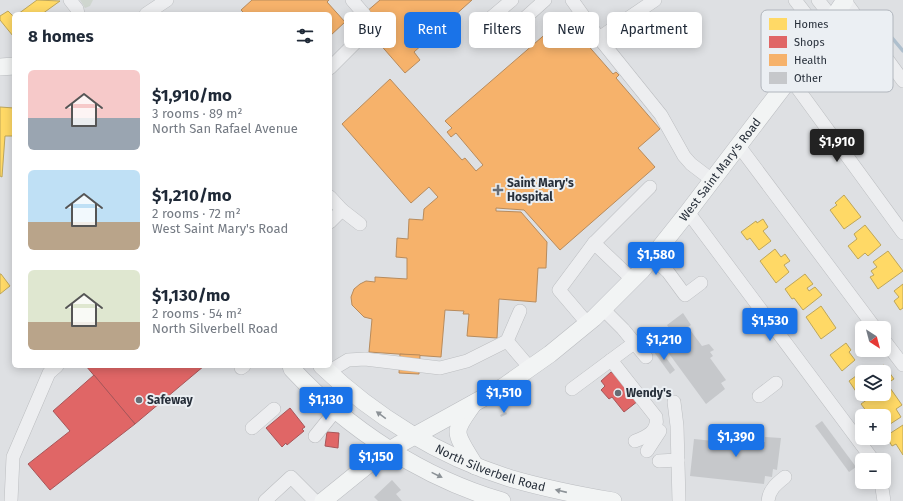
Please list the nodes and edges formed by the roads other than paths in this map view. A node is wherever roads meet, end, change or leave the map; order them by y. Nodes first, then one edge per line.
1 (70, 0) edge
2 (166, 0) edge
3 (352, 0) edge
4 (512, 0) edge
5 (546, 0) edge
6 (572, 0) edge
7 (656, 0) edge
8 (795, 0) edge
9 (818, 0) edge
10 (845, 1) edge
11 (803, 10) edge
12 (826, 10) edge
13 (839, 10) edge
14 (852, 10) edge
15 (77, 12) edge
16 (149, 12) edge
17 (362, 12) edge
18 (498, 12) edge
19 (532, 12) edge
20 (581, 12) edge
21 (599, 38) joint
22 (350, 48) edge
23 (12, 58) edge
24 (0, 61) edge
25 (12, 66) edge
26 (332, 66) edge
27 (893, 66) edge
28 (0, 67) edge
29 (903, 80) edge
30 (779, 92) edge
31 (800, 92) edge
32 (738, 146) junction
33 (712, 180) junction
34 (650, 187) dead end
35 (332, 199) edge
36 (342, 210) junction
37 (688, 212) junction
38 (332, 220) edge
39 (360, 224) dead end
40 (903, 233) edge
41 (594, 242) junction
42 (652, 257) junction
43 (633, 280) junction
44 (701, 283) dead end
45 (603, 309) junction
46 (520, 311) dead end
47 (870, 321) edge
48 (588, 324) junction
49 (507, 341) junction
50 (634, 343) junction
51 (891, 349) edge
52 (646, 357) dead end
53 (611, 360) junction
54 (903, 365) edge
55 (332, 366) edge
56 (55, 368) edge
57 (292, 368) edge
58 (530, 368) junction
59 (325, 369) edge
60 (776, 383) dead end
61 (572, 389) dead end
62 (759, 396) dead end
63 (674, 402) dead end
64 (473, 403) junction
65 (274, 409) dead end
66 (336, 410) junction
67 (677, 423) junction
68 (252, 428) dead end
69 (414, 435) junction
70 (315, 436) dead end
71 (635, 441) dead end
72 (390, 450) junction
73 (647, 451) dead end
74 (868, 453) edge
75 (678, 460) junction
76 (659, 461) dead end
77 (475, 466) junction
78 (785, 477) dead end
79 (882, 489) edge
80 (323, 500) edge
81 (11, 501) edge
82 (265, 501) edge
83 (502, 501) edge
84 (613, 501) edge
85 (679, 501) edge
86 (768, 501) edge
87 (884, 501) edge

1 - 15 street
2 - 16 street
3 - 17 street
4 - 18 street
5 - 19 street
6 - 20 street
7 - 21 street
8 - 11 street
9 - 12 street
10 - 13 main road, West Saint Mary's Road
10 - 14 street
21 - 33 street
22 - 26 street
23 - 24 street
25 - 28 main road
27 - 29 street
30 - 32 main road, West Saint Mary's Road
31 - 40 street
32 - 33 main road, West Saint Mary's Road
32 - 47 street
33 - 37 main road, West Saint Mary's Road
34 - 41 street
35 - 36 street
36 - 38 street
36 - 39 street
37 - 42 main road, West Saint Mary's Road
37 - 74 street
41 - 43 street
41 - 48 street
42 - 43 main road, West Saint Mary's Road
42 - 44 street
43 - 45 main road, West Saint Mary's Road
45 - 48 main road, West Saint Mary's Road
45 - 50 street
46 - 49 street
48 - 58 main road, West Saint Mary's Road
49 - 55 street
49 - 58 street
50 - 52 street
50 - 53 street
51 - 54 street
53 - 61 street
53 - 71 street
56 - 81 street
57 - 66 main road, North Silverbell Road
58 - 64 main road, West Saint Mary's Road
69 -> 59 main road, North Silverbell Road
60 - 62 street
63 - 67 street
64 - 69 main road, West Saint Mary's Road
64 - 77 main road
65 - 68 street
66 - 70 street
66 - 72 main road, North Silverbell Road
67 - 73 street
67 - 75 street
69 - 72 main road, West Saint Mary's Road
69 - 77 main road, North Silverbell Road
72 - 80 main road, West Saint Mary's Road
72 -> 83 main road, North Silverbell Road
75 - 76 street
75 - 85 street
84 -> 77 main road, North Silverbell Road
78 - 86 street
79 - 87 street
80 - 82 street

